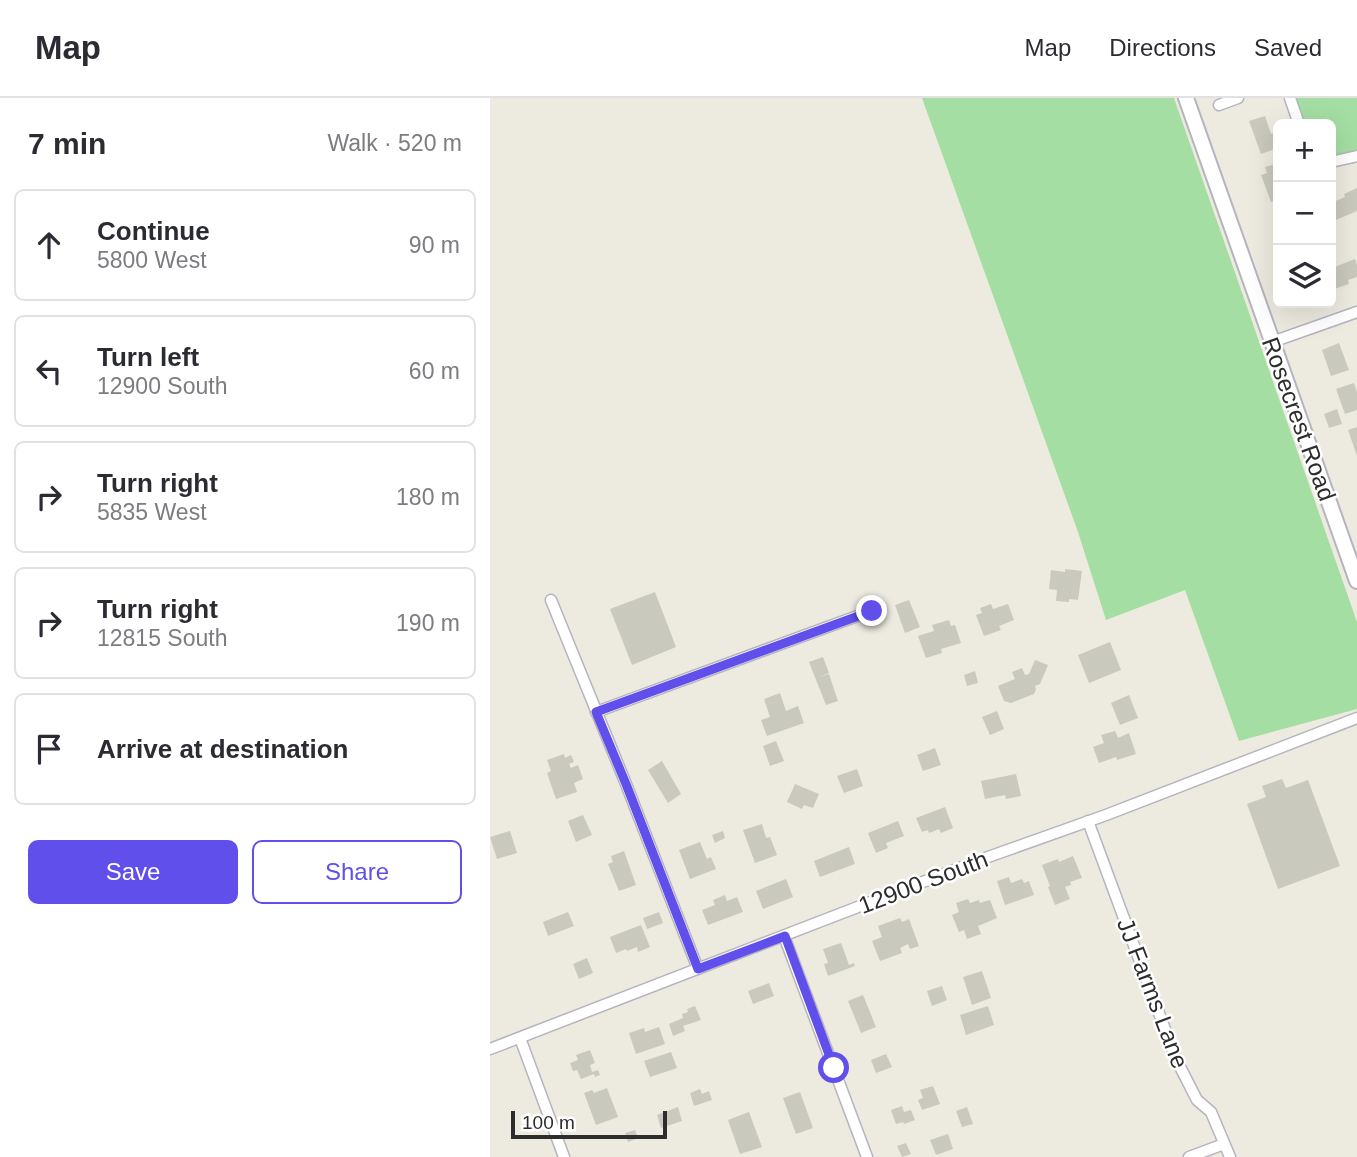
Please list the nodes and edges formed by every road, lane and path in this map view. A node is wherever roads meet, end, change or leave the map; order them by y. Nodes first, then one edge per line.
1 (1186, 98) edge
2 (1238, 98) edge
3 (1290, 98) edge
4 (1219, 105) dead end
5 (1297, 119) edge
6 (1357, 156) edge
7 (1336, 161) edge
8 (1357, 312) edge
9 (1272, 342) junction
10 (1357, 581) edge
11 (551, 600) dead end
12 (872, 611) dead end
13 (596, 712) junction
14 (1357, 718) edge
15 (1088, 821) junction
16 (785, 936) junction
17 (698, 969) junction
18 (520, 1038) junction
19 (490, 1049) edge
20 (1224, 1144) junction
21 (564, 1157) edge
22 (867, 1157) edge
23 (1189, 1157) edge
24 (1230, 1157) edge

1 - 9 main road, Rosecrest Road
2 - 4 street
3 - 5 street
6 - 7 street
8 - 9 street
9 - 10 main road, Rosecrest Road
11 - 13 street
12 - 13 street
13 - 17 street
14 - 15 street, 12900 South
15 - 16 street, 12900 South
15 - 20 street, JJ Farms Lane
16 - 17 street, 12900 South
16 - 22 street
17 - 18 street, 12900 South
18 - 19 street, 12900 South
18 - 21 street
20 - 23 street
20 - 24 street, JJ Farms Lane

